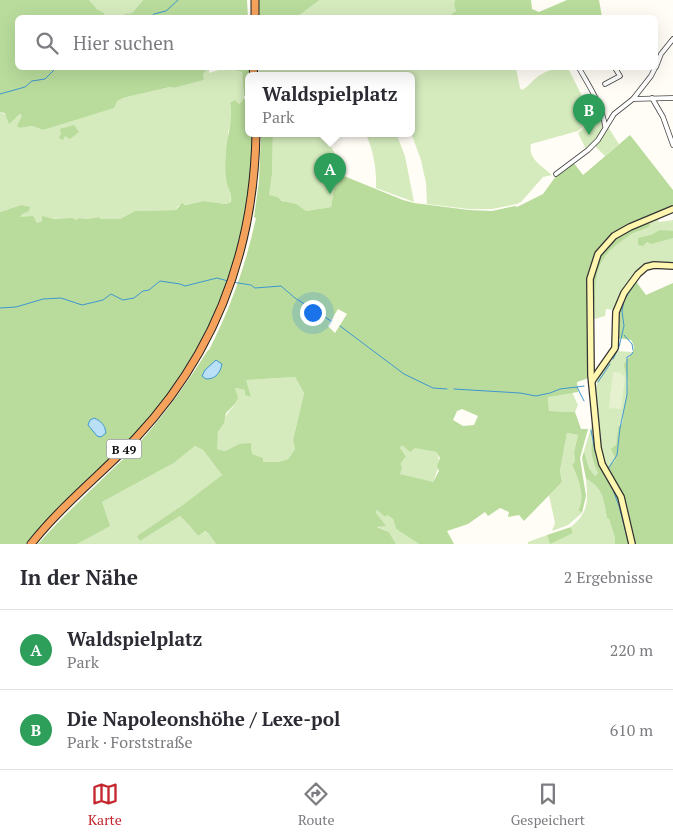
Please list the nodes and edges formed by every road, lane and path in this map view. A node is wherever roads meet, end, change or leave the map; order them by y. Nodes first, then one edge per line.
1 (250, 0) edge
2 (255, 0) edge
3 (251, 15) edge
4 (255, 15) edge
5 (673, 39) edge
6 (658, 53) edge
7 (661, 54) junction
8 (658, 60) edge
9 (580, 70) edge
10 (616, 70) edge
11 (654, 70) edge
12 (605, 84) dead end
13 (652, 98) junction
14 (673, 98) edge
15 (633, 100) junction
16 (605, 126) junction
17 (256, 137) edge
18 (260, 137) edge
19 (673, 145) edge
20 (556, 174) dead end
21 (673, 210) edge
22 (250, 220) junction
23 (673, 266) edge
24 (206, 345) junction
25 (592, 381) junction
26 (31, 544) edge
27 (37, 544) edge
28 (632, 544) edge

1 - 3 highway
2 - 4 highway
5 - 7 street
6 - 7 street
7 - 8 street
9 - 16 street
10 - 12 street
11 - 15 street
13 - 14 street
13 - 15 street
13 - 19 street
15 - 16 street
16 - 20 street
17 - 22 highway, B 49
18 - 22 highway, B 49
21 - 25 street
22 - 24 highway, B 49
23 - 25 street
24 - 26 highway, B 49
24 - 27 highway, B 49
25 - 28 street

